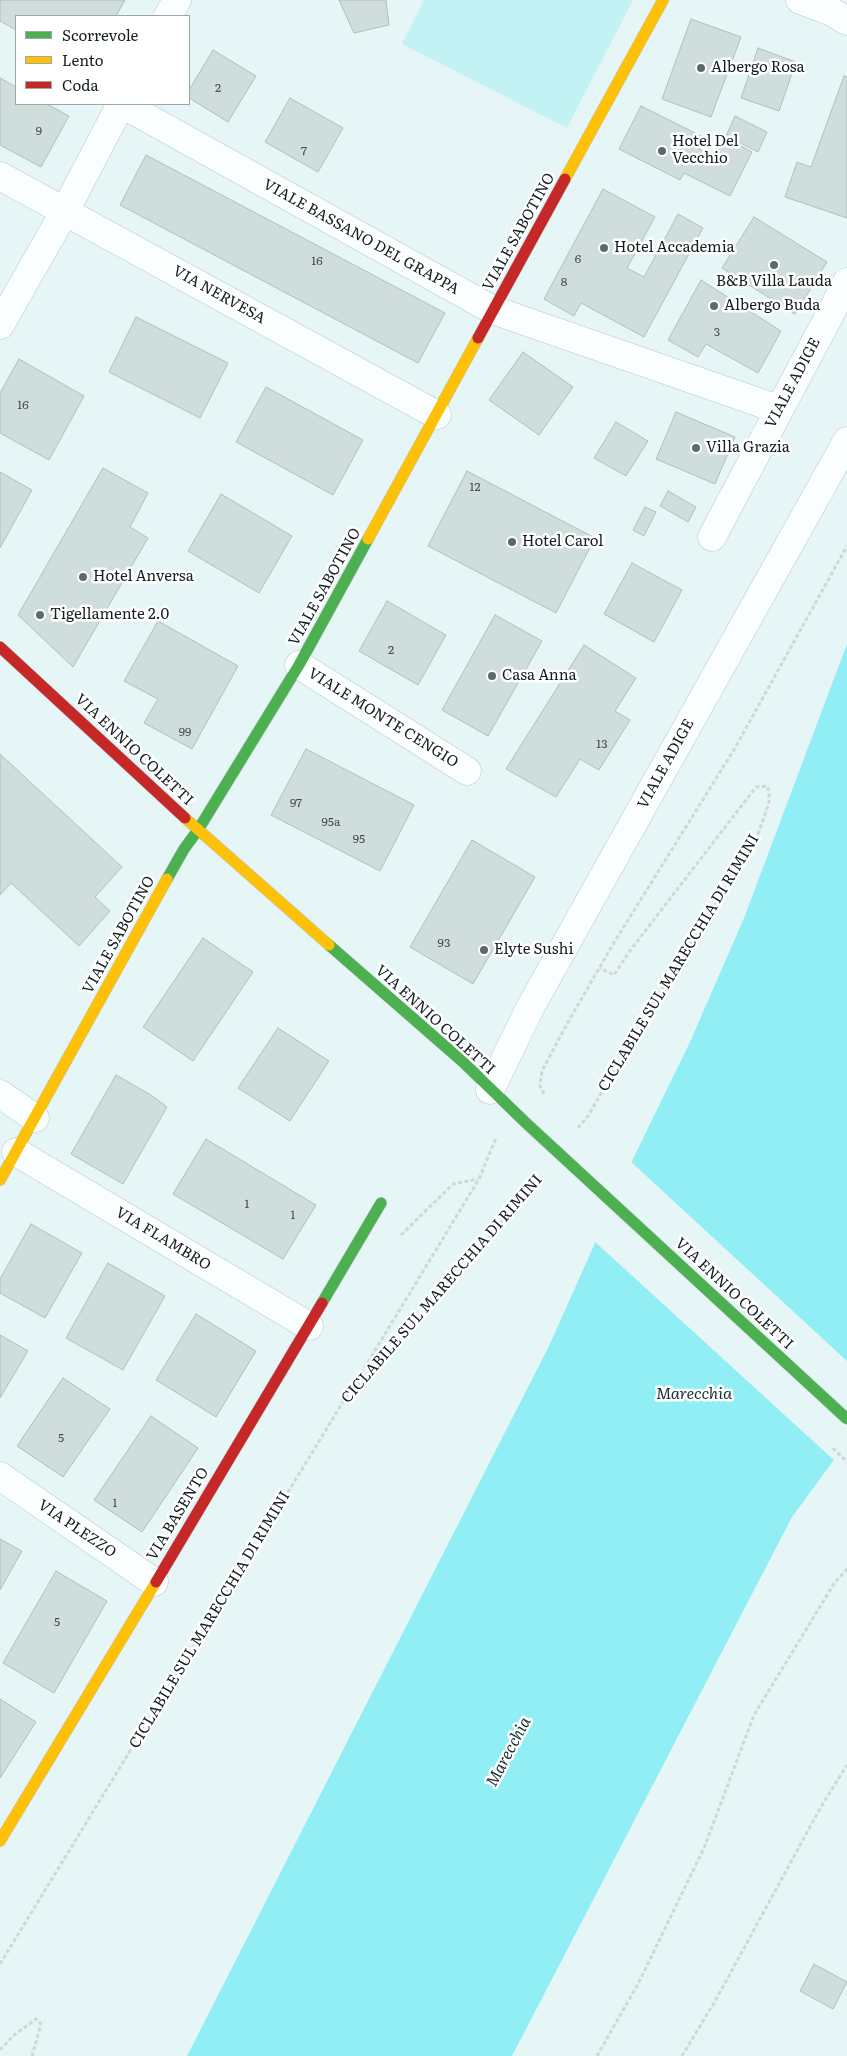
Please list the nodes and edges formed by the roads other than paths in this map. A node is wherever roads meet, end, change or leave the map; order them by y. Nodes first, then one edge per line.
1 (177, 0) edge
2 (663, 0) edge
3 (800, 0) edge
4 (169, 15) edge
5 (847, 21) edge
6 (121, 105) edge
7 (124, 105) edge
8 (0, 176) edge
9 (65, 211) junction
10 (847, 282) edge
11 (493, 310) junction
12 (0, 325) edge
13 (778, 410) junction
14 (437, 415) junction
15 (847, 441) edge
16 (712, 536) dead end
17 (0, 647) edge
18 (299, 665) junction
19 (467, 771) dead end
20 (198, 830) junction
21 (490, 1090) junction
22 (0, 1094) edge
23 (35, 1118) junction
24 (16, 1152) junction
25 (0, 1180) edge
26 (381, 1203) dead end
27 (309, 1326) junction
28 (847, 1419) edge
29 (0, 1476) edge
30 (154, 1582) junction
31 (0, 1841) edge

1 - 4 street
2 - 11 street, VIALE SABOTINO
3 - 5 street
6 - 9 street
7 - 11 street, VIALE BASSANO DEL GRAPPA
8 - 9 street, VIA NERVESA
9 - 12 street
9 - 14 street, VIA NERVESA
10 - 13 street, VIALE ADIGE
11 - 13 street, VIALE BASSANO DEL GRAPPA
11 - 14 street, VIALE SABOTINO
13 - 16 street, VIALE ADIGE
14 - 18 street, VIALE SABOTINO
15 - 21 street, VIALE ADIGE
17 - 20 street, VIA ENNIO COLETTI
18 - 19 street, VIALE MONTE CENGIO
18 - 20 street, VIALE SABOTINO
20 - 21 street, VIA ENNIO COLETTI
20 - 23 street, VIALE SABOTINO
21 - 28 street, VIA ENNIO COLETTI, bridge
22 - 23 street
23 - 24 street, VIALE SABOTINO
24 - 25 street, VIALE SABOTINO
24 - 27 street, VIA FLAMBRO
26 - 27 street, VIA BASENTO
27 - 30 street, VIA BASENTO
29 - 30 street, VIA PLEZZO
30 - 31 street, VIA BASENTO

